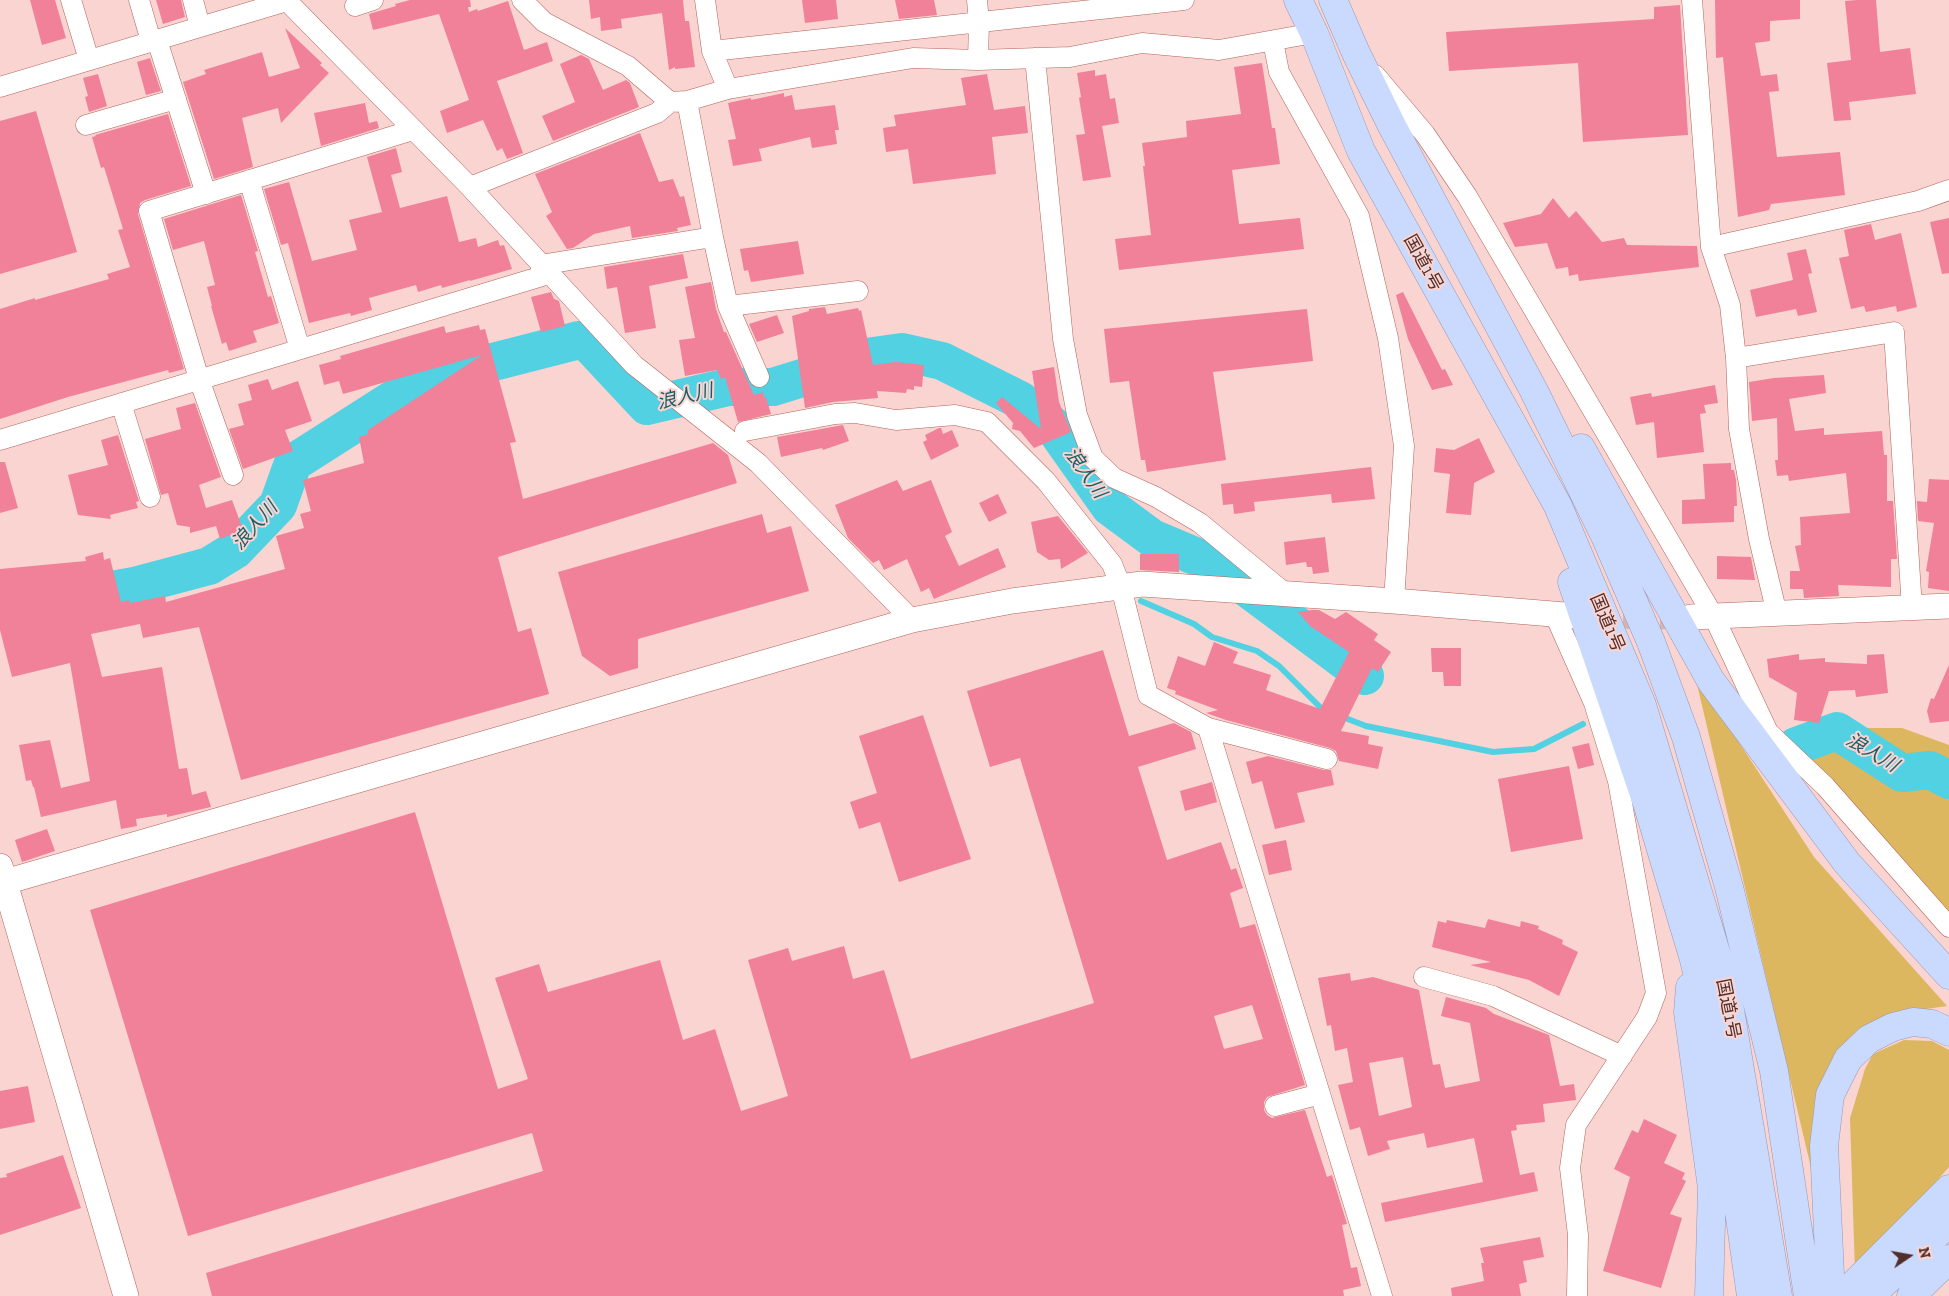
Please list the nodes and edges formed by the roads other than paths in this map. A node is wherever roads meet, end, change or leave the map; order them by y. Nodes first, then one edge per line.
1 (71, 0) edge
2 (139, 0) edge
3 (193, 0) edge
4 (287, 0) edge
5 (522, 0) edge
6 (705, 0) edge
7 (977, 0) edge
8 (1184, 0) edge
9 (1298, 0) edge
10 (1333, 0) edge
11 (1692, 0) edge
12 (979, 22) junction
13 (200, 27) junction
14 (1314, 33) junction
15 (154, 41) junction
16 (1273, 41) junction
17 (712, 51) junction
18 (1356, 52) junction
19 (1035, 58) junction
20 (89, 60) junction
21 (978, 60) junction
22 (0, 86) edge
23 (728, 90) junction
24 (176, 99) junction
25 (678, 102) junction
26 (86, 125) dead end
27 (413, 130) junction
28 (249, 180) junction
29 (470, 187) junction
30 (1949, 190) edge
31 (206, 194) junction
32 (713, 238) junction
33 (1711, 247) junction
34 (544, 269) junction
35 (858, 291) dead end
36 (728, 306) junction
37 (300, 349) junction
38 (1736, 358) junction
39 (759, 376) dead end
40 (199, 379) junction
41 (1534, 391) junction
42 (121, 403) junction
43 (745, 432) dead end
44 (0, 440) edge
45 (233, 475) dead end
46 (150, 497) dead end
47 (1558, 506) junction
48 (1121, 587) junction
49 (1279, 594) junction
50 (1394, 600) junction
51 (1949, 606) edge
52 (1912, 608) junction
53 (1566, 614) joint
54 (1777, 614) junction
55 (1702, 617) junction
56 (912, 620) junction
57 (1208, 728) junction
58 (1328, 760) dead end
59 (2, 874) edge
60 (1949, 927) edge
61 (1693, 956) junction
62 (1949, 975) edge
63 (1424, 977) dead end
64 (1949, 1032) edge
65 (1622, 1056) junction
66 (1320, 1094) junction
67 (1274, 1106) dead end
68 (1949, 1190) edge
69 (1949, 1223) edge
70 (1949, 1259) edge
71 (1819, 1287) edge
72 (126, 1296) edge
73 (1382, 1296) edge
74 (1577, 1296) edge
75 (1709, 1296) edge
76 (1751, 1296) edge
77 (1778, 1296) edge
78 (1851, 1296) edge
79 (1870, 1296) edge
80 (1911, 1296) edge

1 - 20 street
2 - 15 street
3 - 13 street
4 - 13 street
4 - 27 street
5 - 25 street
6 - 17 street
7 - 12 street
8 - 12 street
9 - 14 highway, 国道1号
10 - 18 highway, 国道1号
11 - 33 street
12 - 17 street
12 - 21 street
13 - 15 street
14 - 16 street
14 - 47 highway, 国道1号
15 - 20 street
15 - 24 street
16 - 19 street
16 - 50 street
17 - 23 street
18 - 41 highway, 国道1号
18 - 55 street
19 - 21 street
19 - 49 street
20 - 22 street
21 - 23 street
23 - 25 street
24 - 26 street
24 - 31 street
25 - 29 street
25 - 32 street
27 - 28 street
27 - 29 street
28 - 31 street
28 - 37 street
29 - 34 street
30 - 33 street
31 - 40 street
32 - 34 street
32 - 36 street
33 - 38 street
34 - 37 street
34 - 56 street
35 - 36 street
36 - 39 street
37 - 40 street
38 - 52 street
38 - 54 street
40 - 42 street
40 - 45 street
41 - 62 highway
41 - 71 highway, 国道1号
42 - 44 street
42 - 46 street
43 - 48 street
47 - 61 highway
47 - 77 highway, 国道1号
48 - 49 street
48 - 56 street
48 - 57 street
49 - 50 street
50 - 53 street
51 - 52 street
52 - 54 street
53 - 65 street
54 - 55 street
55 - 60 street
56 - 59 street
57 - 58 street
57 - 66 street
59 - 72 street
61 - 75 highway
61 - 76 highway
63 - 65 street
64 - 71 highway
65 - 74 street
66 - 67 street
66 - 73 street
68 - 78 highway
69 - 79 highway
70 - 80 highway

